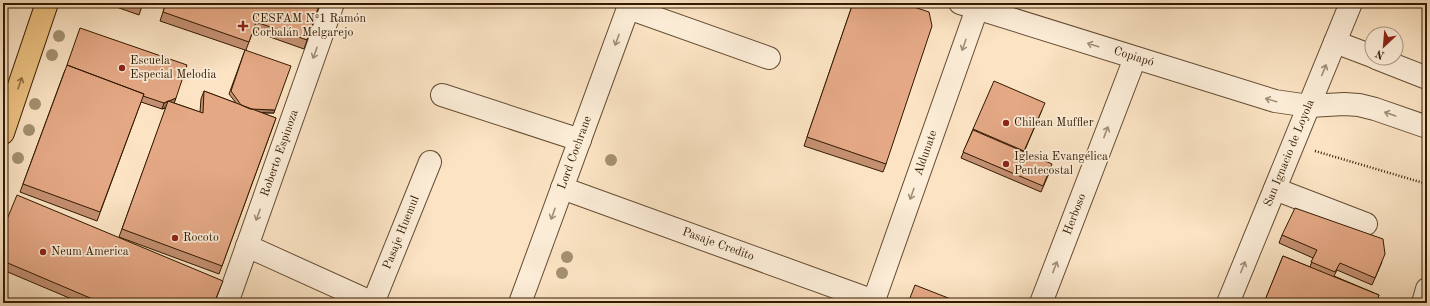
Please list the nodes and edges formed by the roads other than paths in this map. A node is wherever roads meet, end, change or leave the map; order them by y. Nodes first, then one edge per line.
1 (47, 3) edge
2 (333, 3) edge
3 (1351, 3) edge
4 (972, 5) edge
5 (629, 6) edge
6 (1335, 42) junction
7 (1364, 53) edge
8 (769, 58) dead end
9 (1135, 58) junction
10 (1396, 66) edge
11 (1427, 78) edge
12 (442, 95) dead end
13 (1309, 106) junction
14 (7, 108) edge
15 (1427, 127) edge
16 (3, 133) edge
17 (580, 140) junction
18 (430, 162) dead end
19 (562, 188) junction
20 (1275, 189) junction
21 (1366, 224) dead end
22 (246, 246) junction
23 (1427, 289) edge
24 (874, 302) edge
25 (227, 303) edge
26 (373, 303) edge
27 (520, 303) edge
28 (1041, 303) edge
29 (1228, 303) edge
30 (1423, 303) edge

14 -> 1 main road
2 -> 22 street, Roberto Espinoza
3 - 6 street, San Ignacio de Loyola
9 -> 4 street, Copiapó
4 -> 24 street, Aldunate
5 - 8 street
5 -> 17 street, Lord Cochrane
6 - 7 street
13 -> 6 street, San Ignacio de Loyola
13 -> 9 street, Copiapó
28 -> 9 street, Herboso
10 - 11 street
12 - 17 street
15 -> 13 street, Copiapó
13 - 20 street, San Ignacio de Loyola
14 - 16 main road
17 - 19 street, Lord Cochrane
18 - 26 street, Pasaje Huemul
19 - 24 street, Pasaje Credito
19 -> 27 street, Lord Cochrane
20 - 21 street
29 -> 20 street, San Ignacio de Loyola
22 - 25 street, Roberto Espinoza
22 - 26 street, Pasaje Huemul
23 - 30 street

